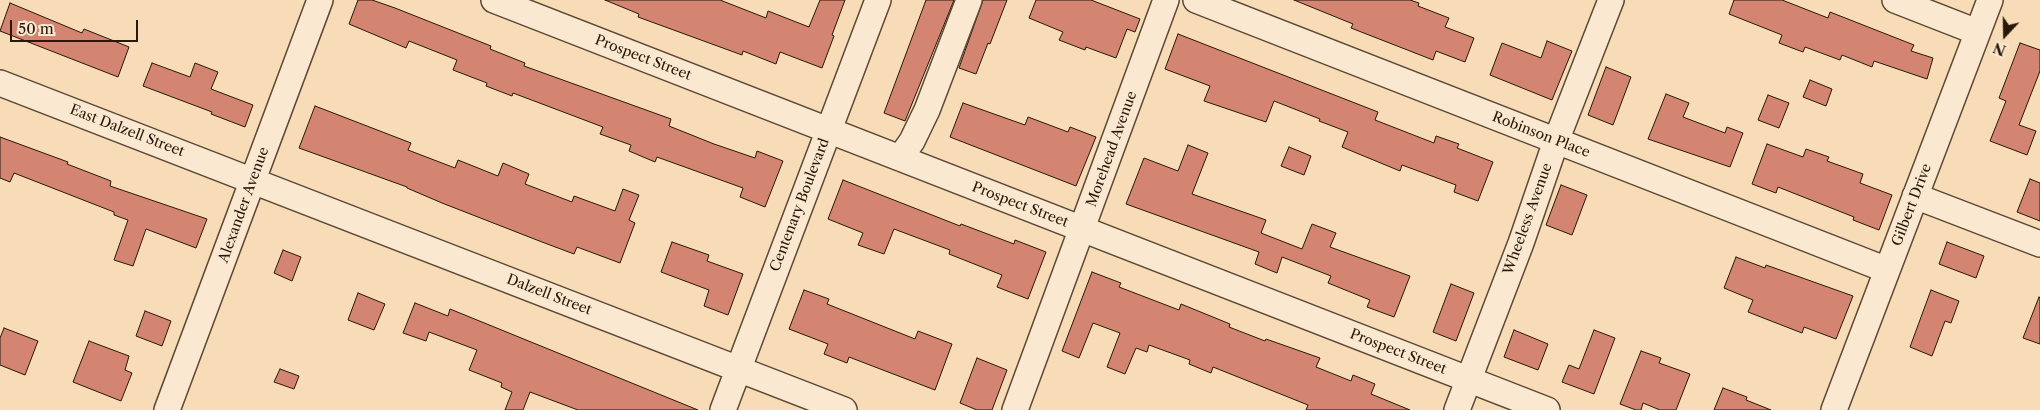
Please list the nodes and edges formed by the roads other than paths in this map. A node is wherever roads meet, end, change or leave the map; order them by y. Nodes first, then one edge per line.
1 (320, 0) edge
2 (494, 0) edge
3 (878, 0) edge
4 (969, 0) edge
5 (1166, 0) edge
6 (1196, 0) edge
7 (1611, 0) edge
8 (1895, 0) edge
9 (1990, 0) edge
10 (1978, 32) junction
11 (0, 82) edge
12 (829, 130) junction
13 (1556, 141) junction
14 (900, 158) junction
15 (254, 180) junction
16 (1915, 196) junction
17 (1082, 229) junction
18 (2040, 244) edge
19 (1887, 270) junction
20 (739, 369) junction
21 (1469, 380) junction
22 (168, 410) edge
23 (723, 410) edge
24 (844, 410) edge
25 (1015, 410) edge
26 (1456, 410) edge
27 (1547, 410) edge
28 (1834, 410) edge

1 - 15 street, Alexander Avenue
2 - 12 street, Prospect Street
3 - 12 street, Centenary Boulevard
4 - 14 street
5 - 17 street, Morehead Avenue
6 - 13 street, Robinson Place
7 - 13 street, Wheeless Avenue
8 - 10 street
9 - 10 street, Gilbert Drive
10 - 16 street, Gilbert Drive
11 - 15 street, East Dalzell Street
12 - 14 street, Prospect Street
12 - 20 street, Centenary Boulevard
13 - 19 street, Robinson Place
13 - 21 street, Wheeless Avenue
14 - 17 street, Prospect Street
15 - 20 street, Dalzell Street
15 - 22 street, Alexander Avenue
16 - 18 street
16 - 19 street, Gilbert Drive
17 - 21 street, Prospect Street
17 - 25 street, Morehead Avenue
19 - 28 street, Gilbert Drive
20 - 23 street, Centenary Boulevard
20 - 24 street, Dalzell Street
21 - 26 street, Wheeless Avenue
21 - 27 street, Prospect Street

